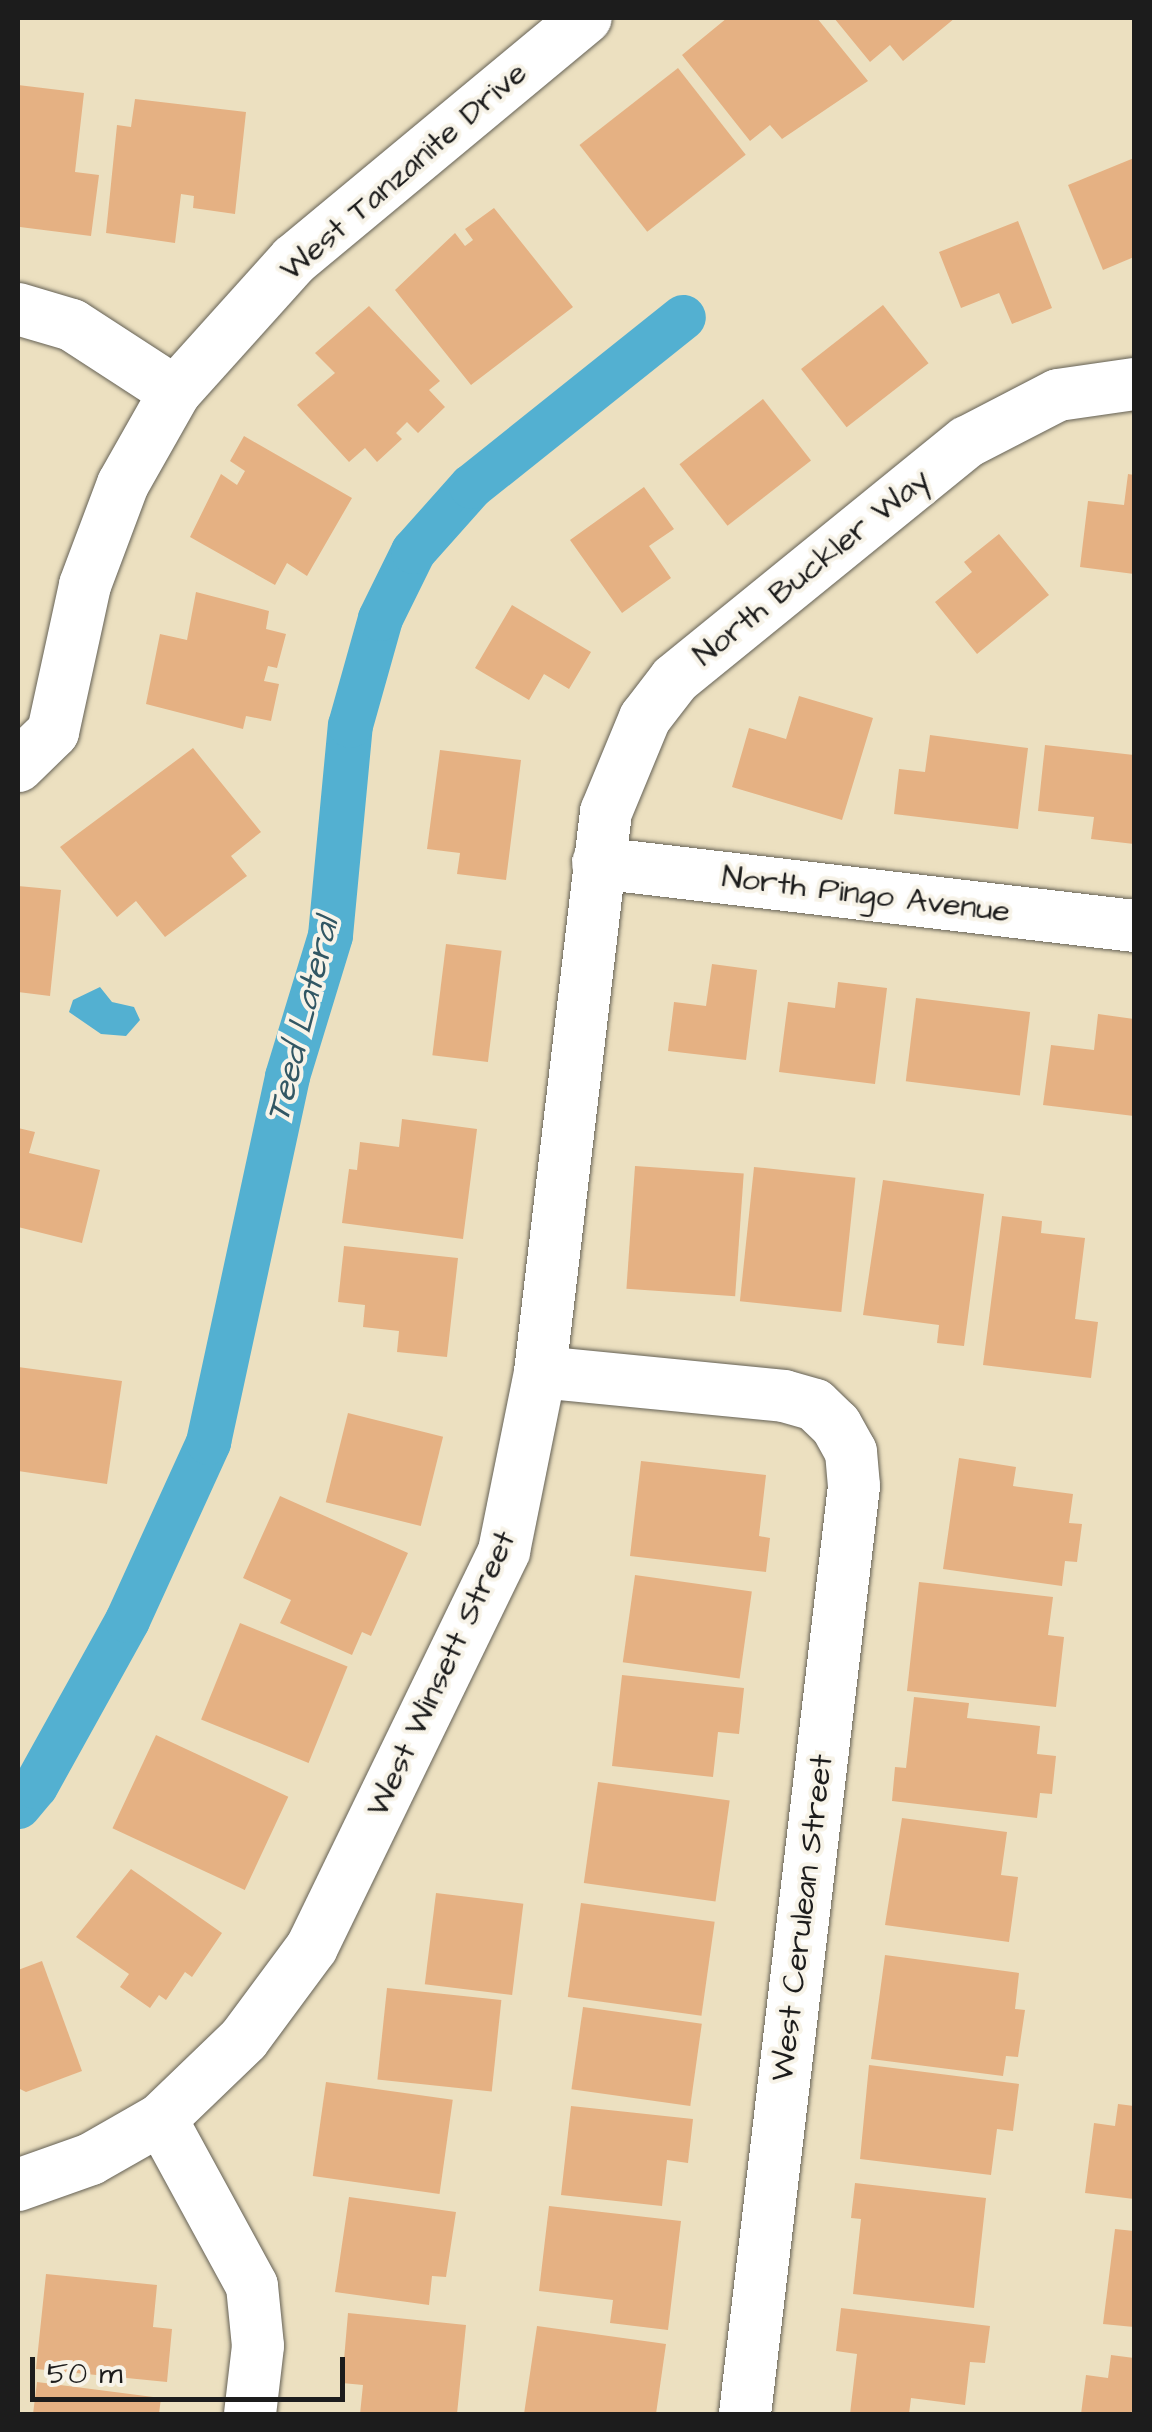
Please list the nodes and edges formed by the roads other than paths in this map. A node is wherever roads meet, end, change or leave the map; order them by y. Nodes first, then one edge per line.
1 (586, 18) edge
2 (18, 308) edge
3 (1134, 384) edge
4 (174, 392) junction
5 (24, 763) edge
6 (598, 863) junction
7 (1134, 926) edge
8 (540, 1372) junction
9 (161, 2119) junction
10 (18, 2185) edge
11 (250, 2414) edge
12 (745, 2414) edge

1 - 4 street, West Tanzanite Drive
2 - 4 street
3 - 6 street, North Buckler Way
4 - 5 street, West Tanzanite Drive
6 - 7 street, North Pingo Avenue
6 - 8 street, West Winsett Street
8 - 9 street, West Winsett Street
8 - 12 street, West Cerulean Street
9 - 10 street, West Winsett Street
9 - 11 street

